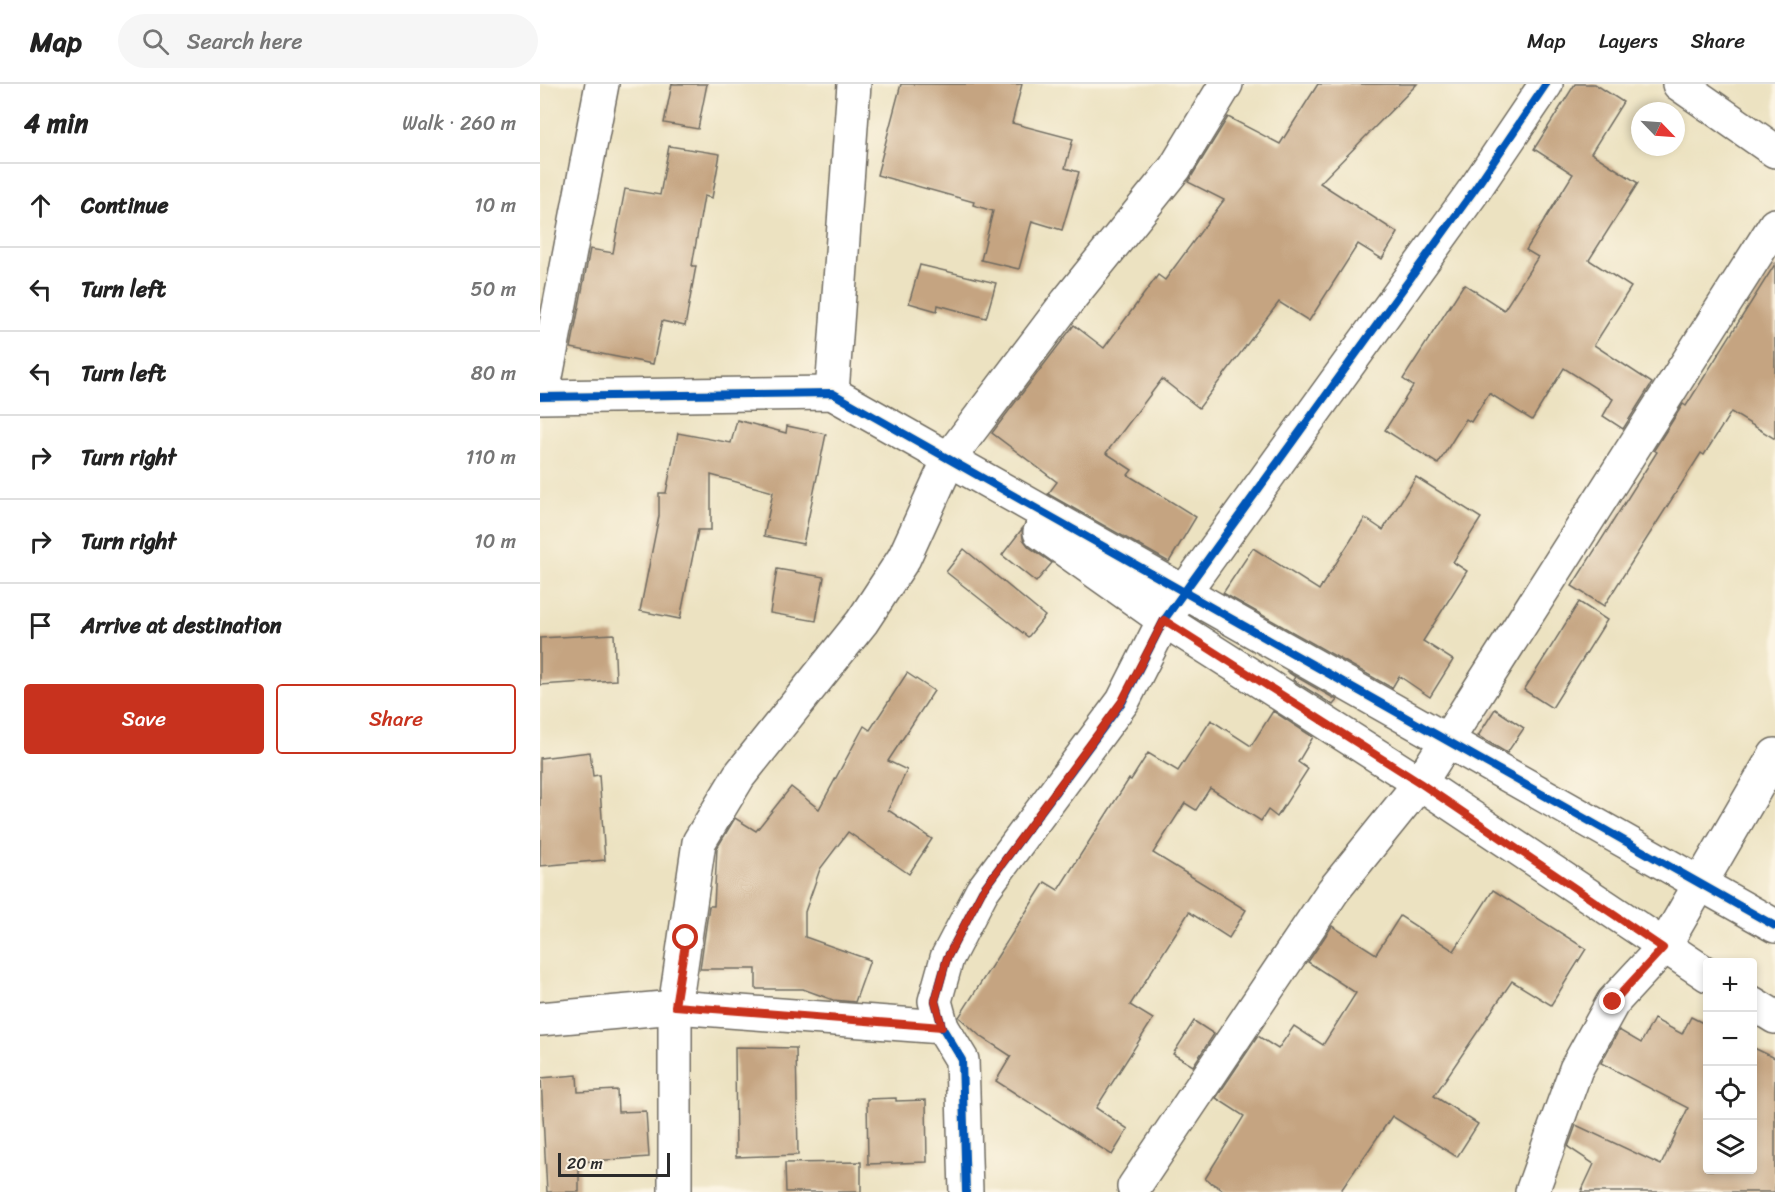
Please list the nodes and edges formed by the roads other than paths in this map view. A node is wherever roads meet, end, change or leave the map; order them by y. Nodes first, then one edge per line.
1 (602, 84) edge
2 (854, 84) edge
3 (1226, 84) edge
4 (1546, 84) edge
5 (1679, 84) edge
6 (1775, 151) edge
7 (1775, 225) edge
8 (542, 383) edge
9 (832, 393) junction
10 (950, 456) junction
11 (1164, 620) junction
12 (1775, 755) edge
13 (1420, 783) junction
14 (1775, 926) edge
15 (1663, 948) junction
16 (1703, 973) edge
17 (675, 1006) junction
18 (1757, 1006) edge
19 (1775, 1017) edge
20 (540, 1019) edge
21 (942, 1027) junction
22 (1134, 1187) dead end
23 (675, 1192) edge
24 (966, 1192) edge
25 (1532, 1192) edge

1 - 8 street
2 - 9 street
3 - 10 street
4 - 11 street
5 - 6 street
7 - 13 street
8 - 9 street
9 - 10 street
9 - 14 street
10 - 11 street
10 - 17 street
11 - 13 street
11 - 21 street
12 - 15 street
13 - 15 street
13 - 22 street
15 - 16 street
15 - 25 street
17 - 20 street
17 - 21 street
17 - 23 street
18 - 19 street
21 - 24 street

